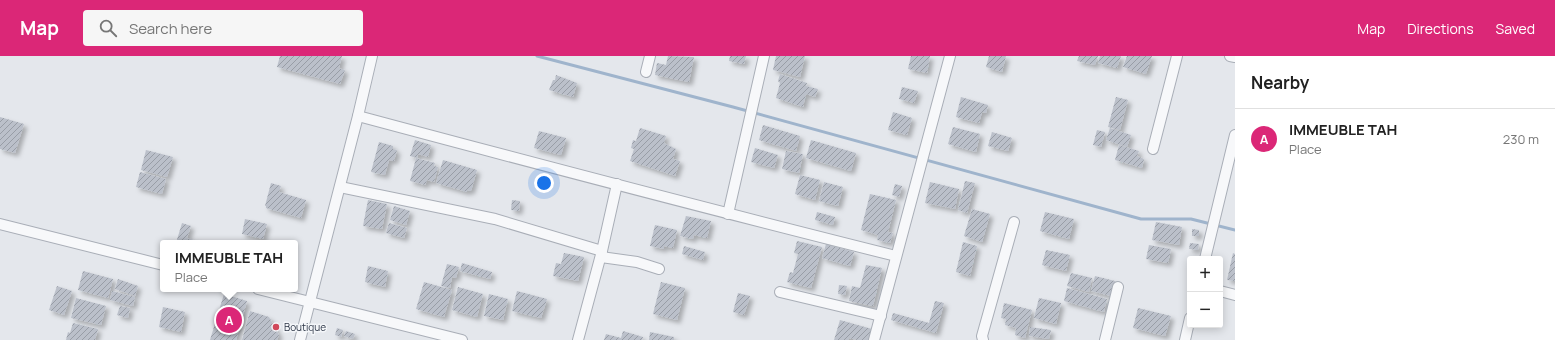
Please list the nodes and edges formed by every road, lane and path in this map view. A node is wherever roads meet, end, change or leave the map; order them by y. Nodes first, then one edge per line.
1 (372, 56) edge
2 (650, 56) edge
3 (764, 56) edge
4 (950, 56) edge
5 (1177, 56) edge
6 (1230, 56) edge
7 (1235, 57) edge
8 (646, 72) dead end
9 (358, 116) junction
10 (1235, 135) edge
11 (1153, 149) dead end
12 (1231, 168) edge
13 (617, 184) junction
14 (340, 187) junction
15 (728, 214) junction
16 (1014, 222) dead end
17 (0, 224) edge
18 (601, 254) junction
19 (896, 256) junction
20 (1206, 256) edge
21 (160, 264) edge
22 (659, 269) dead end
23 (1118, 287) dead end
24 (270, 292) edge
25 (780, 292) dead end
26 (1223, 292) edge
27 (1235, 295) edge
28 (310, 302) junction
29 (881, 316) junction
30 (1187, 328) edge
31 (300, 340) edge
32 (462, 340) edge
33 (578, 340) edge
34 (874, 340) edge
35 (983, 340) edge
36 (1105, 340) edge
37 (1184, 340) edge

1 - 9 street
2 - 8 street
3 - 15 street
4 - 19 street
5 - 11 street
6 - 7 street
9 - 13 street
9 - 14 street
10 - 12 street
12 - 20 street
13 - 15 street
13 - 18 street
14 - 18 street
14 - 28 street
15 - 19 street
16 - 35 street
17 - 21 street
18 - 22 street
18 - 33 street
19 - 29 street
23 - 36 street
24 - 28 street
25 - 29 street
26 - 27 street
28 - 31 street
28 - 32 street
29 - 34 street
30 - 37 street

